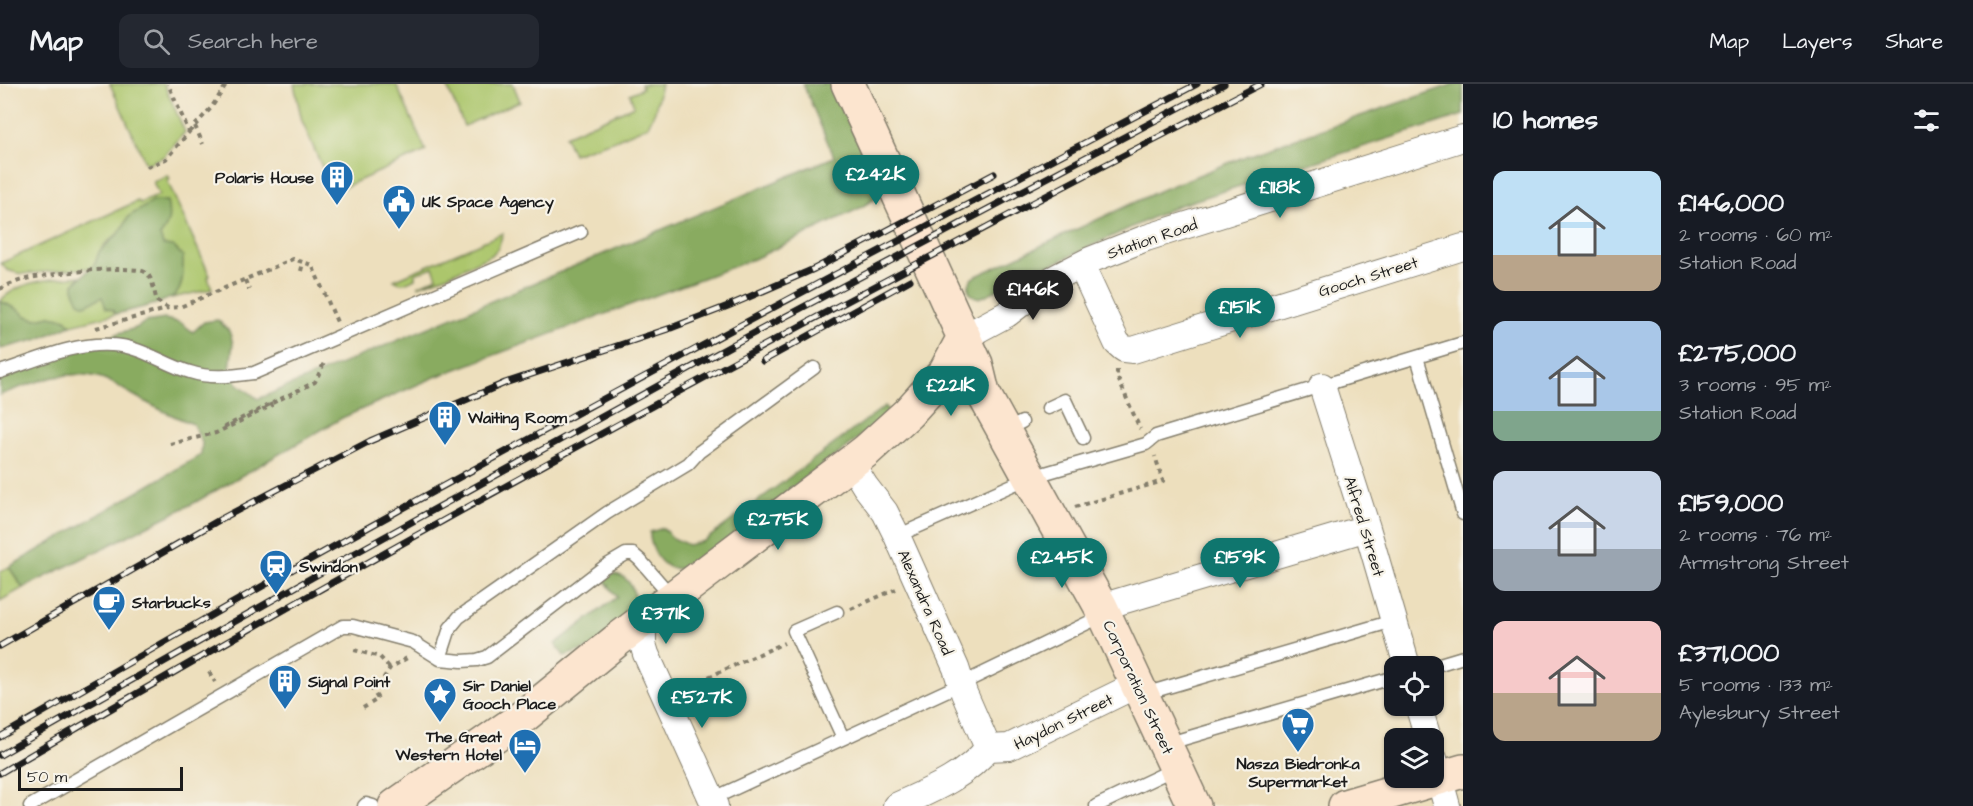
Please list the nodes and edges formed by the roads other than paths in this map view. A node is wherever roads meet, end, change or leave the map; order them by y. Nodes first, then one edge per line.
1 (848, 84) edge
2 (1463, 138) edge
3 (581, 232) dead end
4 (1463, 247) edge
5 (1081, 265) junction
6 (958, 322) junction
7 (1463, 343) edge
8 (1417, 357) junction
9 (814, 368) dead end
10 (0, 372) edge
11 (1322, 386) junction
12 (983, 393) junction
13 (921, 400) junction
14 (1048, 408) dead end
15 (1083, 438) dead end
16 (851, 463) junction
17 (1028, 478) junction
18 (1463, 514) edge
19 (1367, 528) junction
20 (897, 537) junction
21 (673, 599) junction
22 (1103, 611) junction
23 (837, 612) road end
24 (644, 621) junction
25 (1393, 621) junction
26 (1404, 656) edge
27 (1463, 657) edge
28 (440, 659) junction
29 (1444, 663) edge
30 (1384, 681) edge
31 (961, 684) junction
32 (1140, 689) junction
33 (843, 738) junction
34 (988, 748) junction
35 (1172, 756) junction
36 (1446, 779) edge
37 (427, 796) edge
38 (713, 802) edge
39 (30, 806) edge
40 (364, 806) edge
41 (373, 806) edge
42 (395, 806) edge
43 (896, 806) edge
44 (1096, 806) edge
45 (1194, 806) edge
46 (1345, 806) edge

1 - 6 street, Corporation Street
2 - 5 street, Station Road
3 - 10 lane
4 - 5 street, Gooch Street
5 - 6 street, Station Road
6 - 12 street, Corporation Street
6 - 13 street
7 - 8 lane
8 - 11 lane
8 - 18 lane
9 - 28 lane
11 - 17 lane
11 - 19 street, Alfred Street
12 - 13 street
12 - 17 street, Corporation Street
13 - 16 street
14 - 15 lane
16 - 20 street, Alexandra Road
16 - 21 street
17 - 20 lane
17 - 22 street, Corporation Street
19 - 22 street
19 - 25 street, Alfred Street
20 - 31 street, Alexandra Road
21 - 24 street
21 - 28 lane
22 - 31 lane
22 - 32 street, Corporation Street
23 - 33 lane
24 - 37 street
24 - 38 street
25 - 26 street, Alfred Street
25 - 32 lane
27 - 29 lane
28 - 39 lane
30 - 35 lane
31 - 33 lane
31 - 34 street, Alexandra Road
32 - 34 street, Haydon Street
32 - 35 street, Corporation Street
33 - 38 lane
34 - 43 street
35 - 44 lane
35 - 45 street, Corporation Street
36 - 46 street
37 - 42 street
40 - 41 lane

